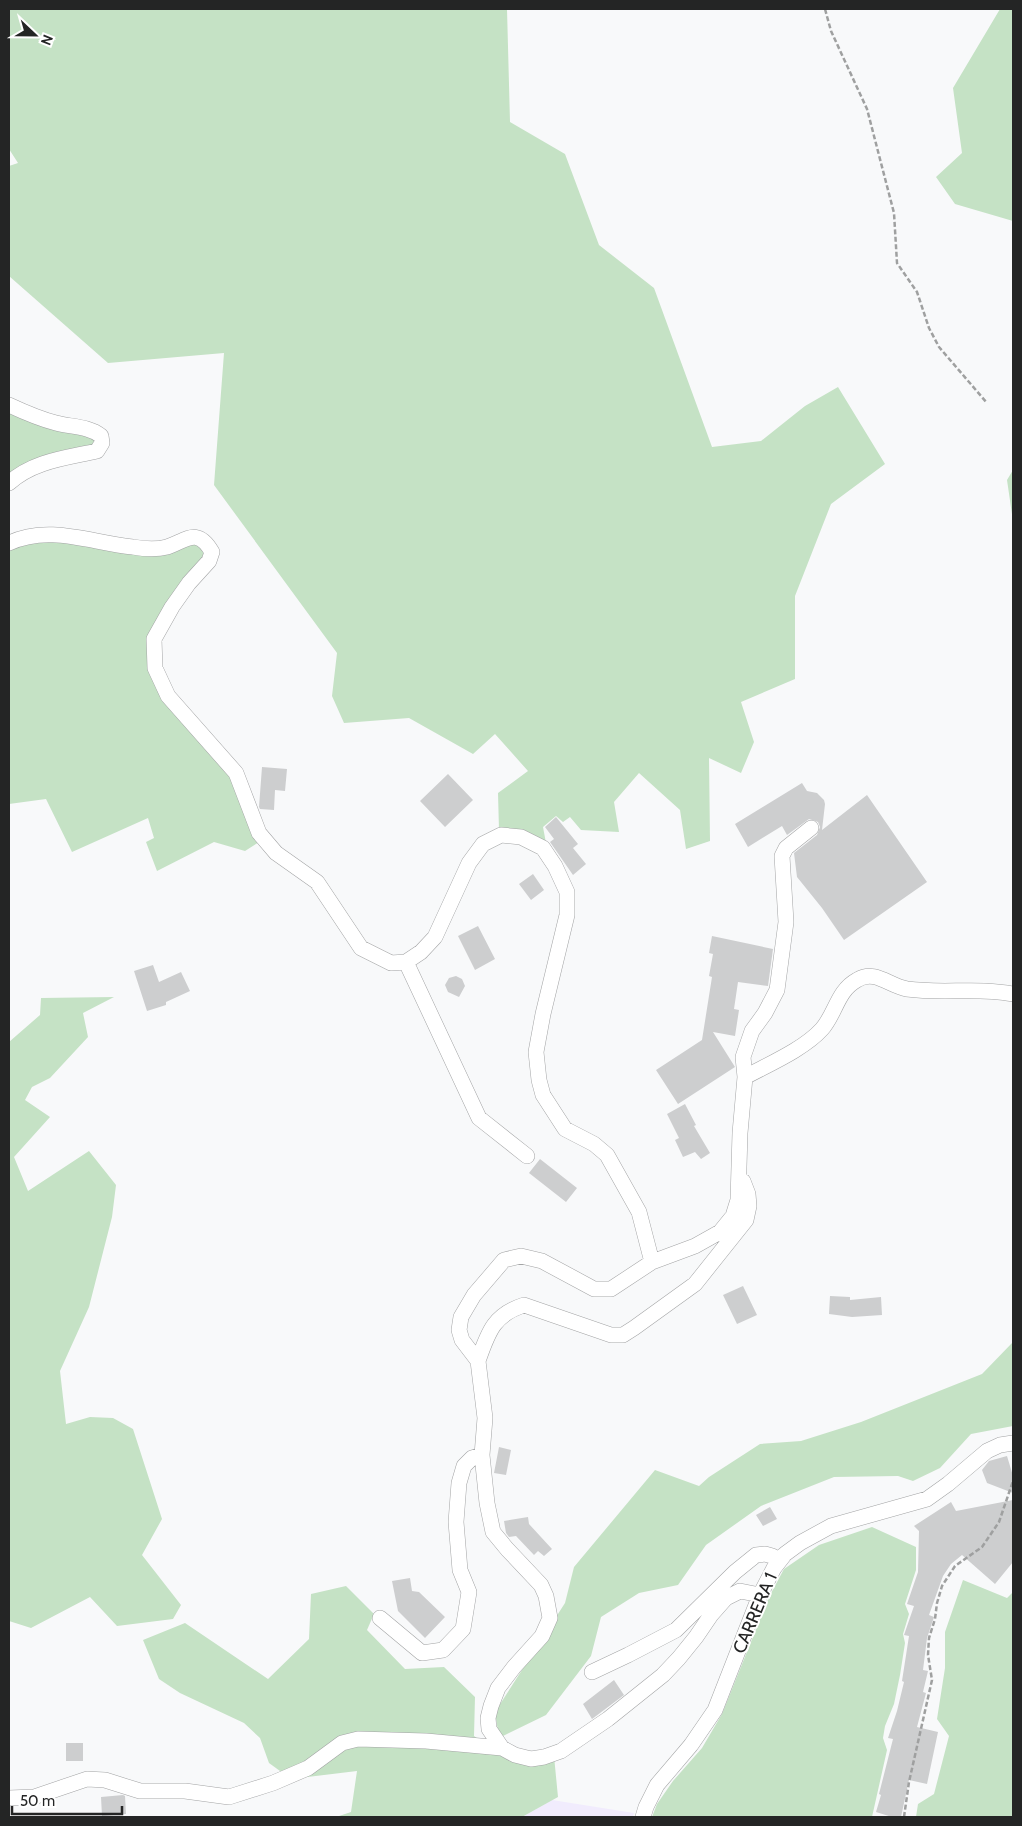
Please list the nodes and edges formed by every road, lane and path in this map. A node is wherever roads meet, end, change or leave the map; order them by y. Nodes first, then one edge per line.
1 (825, 9) edge
2 (986, 403) dead end
3 (9, 405) edge
4 (9, 483) edge
5 (9, 543) edge
6 (811, 828) dead end
7 (406, 962) junction
8 (1013, 994) edge
9 (745, 1077) junction
10 (527, 1156) dead end
11 (740, 1174) junction
12 (652, 1262) junction
13 (478, 1361) junction
14 (1013, 1443) edge
15 (482, 1455) junction
16 (1013, 1481) edge
17 (780, 1560) junction
18 (760, 1595) junction
19 (380, 1618) dead end
20 (592, 1672) dead end
21 (495, 1738) junction
22 (9, 1798) edge
23 (643, 1817) edge
24 (904, 1817) edge

1 - 2 path
3 - 4 street
5 - 7 street
6 - 9 street
7 - 10 street
7 - 12 street
8 - 9 street
9 - 11 street
11 - 12 street
11 - 13 street
12 - 13 street
13 - 15 street
14 - 17 street, CARRERA 1
15 - 19 street
15 - 21 street
16 - 24 path
17 - 18 street, CARRERA 1
17 - 20 street
18 - 21 street
18 - 23 street, CARRERA 1
21 - 22 street

